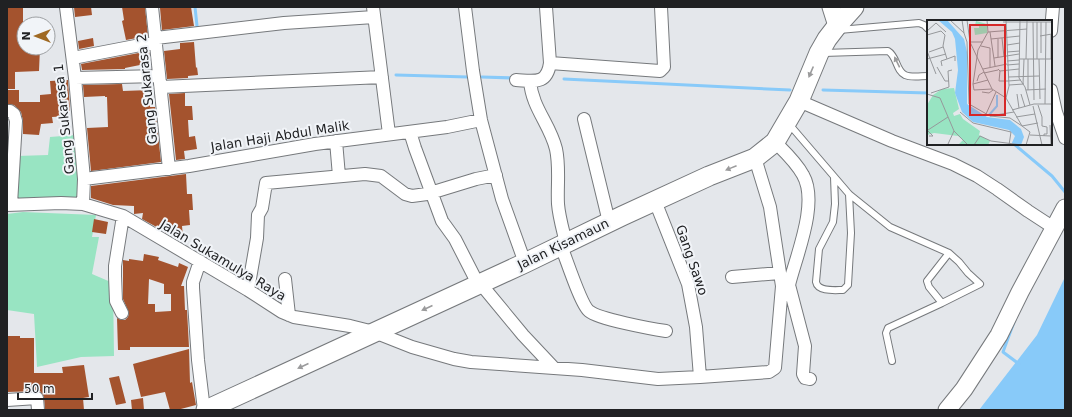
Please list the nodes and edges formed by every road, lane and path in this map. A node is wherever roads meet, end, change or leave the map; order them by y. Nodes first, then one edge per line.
1 (66, 7) edge
2 (152, 7) edge
3 (465, 7) edge
4 (546, 7) edge
5 (661, 7) edge
6 (831, 7) edge
7 (854, 7) edge
8 (1054, 7) edge
9 (373, 12) edge
10 (1052, 23) edge
11 (835, 28) junction
12 (927, 28) edge
13 (156, 40) junction
14 (819, 53) junction
15 (73, 58) junction
16 (550, 64) junction
17 (927, 76) edge
18 (382, 77) junction
19 (75, 78) junction
20 (516, 80) dead end
21 (530, 81) junction
22 (160, 82) junction
23 (1052, 94) edge
24 (799, 101) junction
25 (7, 111) edge
26 (584, 119) dead end
27 (480, 120) junction
28 (787, 122) junction
29 (410, 132) junction
30 (389, 134) junction
31 (1065, 138) edge
32 (336, 141) junction
33 (775, 142) junction
34 (755, 158) junction
35 (169, 169) junction
36 (496, 175) junction
37 (339, 176) junction
38 (834, 177) junction
39 (84, 180) junction
40 (432, 192) junction
41 (849, 194) junction
42 (655, 201) junction
43 (83, 204) junction
44 (9, 205) edge
45 (1065, 208) edge
46 (123, 216) junction
47 (609, 222) junction
48 (1054, 228) junction
49 (563, 245) junction
50 (949, 253) junction
51 (200, 261) junction
52 (525, 264) junction
53 (780, 273) junction
54 (732, 277) dead end
55 (285, 279) dead end
56 (479, 284) junction
57 (785, 286) junction
58 (248, 290) junction
59 (942, 303) junction
60 (122, 313) dead end
61 (289, 315) junction
62 (666, 331) dead end
63 (374, 332) junction
64 (892, 361) dead end
65 (554, 368) junction
66 (700, 377) junction
67 (810, 379) dead end
68 (7, 400) edge
69 (38, 410) edge
70 (205, 410) edge
71 (947, 410) edge

1 - 15 street, Gang Sukarasa 1
2 - 13 street, Gang Sukarasa 2
3 - 27 street
4 - 16 street
5 - 16 street
6 - 11 street
7 - 11 main road, Jalan Kisamaun
8 - 10 street
9 - 13 street
9 - 18 street
11 - 12 lane
11 - 14 main road, Jalan Kisamaun
13 - 15 street
13 - 22 street, Gang Sukarasa 2
17 -> 14 lane
14 -> 24 main road, Jalan Kisamaun
15 - 19 street, Gang Sukarasa 1
16 - 21 street
18 - 22 street
18 - 30 street
19 - 22 street
19 - 39 street, Gang Sukarasa 1
20 - 21 street
21 - 49 street
22 - 35 street, Gang Sukarasa 2
23 - 31 street
24 - 28 main road, Jalan Kisamaun
24 - 48 street
25 - 44 street
26 - 47 street
27 - 29 street, Jalan Haji Abdul Malik
27 - 36 street
28 - 33 main road, Jalan Kisamaun
28 - 38 lane
29 - 30 street, Jalan Haji Abdul Malik
29 - 40 street
30 - 32 street, Jalan Haji Abdul Malik
32 - 35 street, Jalan Haji Abdul Malik
32 - 37 street
33 - 34 main road, Jalan Kisamaun
33 - 57 street
34 -> 42 main road, Jalan Kisamaun
34 - 53 street
35 - 39 street, Jalan Haji Abdul Malik
36 - 40 street
36 - 52 street
37 - 40 street
37 - 58 street
38 - 41 lane
38 - 41 lane
39 - 43 street, Gang Sukarasa 1
40 - 56 street
41 - 50 lane
42 - 47 main road, Jalan Kisamaun
42 - 66 street, Gang Sawo
43 - 44 street, Jalan Sukamulya Raya
43 - 46 street, Jalan Sukamulya Raya
45 - 48 street
46 - 51 street, Jalan Sukamulya Raya
46 - 60 street
47 - 49 main road, Jalan Kisamaun
48 - 71 street
49 - 52 main road, Jalan Kisamaun
49 - 62 street
50 - 59 lane
50 - 59 lane
51 - 58 street, Jalan Sukamulya Raya
51 - 70 street
52 - 56 main road, Jalan Kisamaun
53 - 54 street
53 - 57 street
55 - 61 street
56 -> 63 main road, Jalan Kisamaun
56 - 65 street
57 - 66 street, Jalan Sukamulya Raya
57 - 67 street
58 - 61 street, Jalan Sukamulya Raya
59 - 64 lane
61 - 63 street, Jalan Sukamulya Raya
63 - 65 street, Jalan Sukamulya Raya
63 -> 70 main road, Jalan Kisamaun
65 - 66 street, Jalan Sukamulya Raya
68 - 69 street

